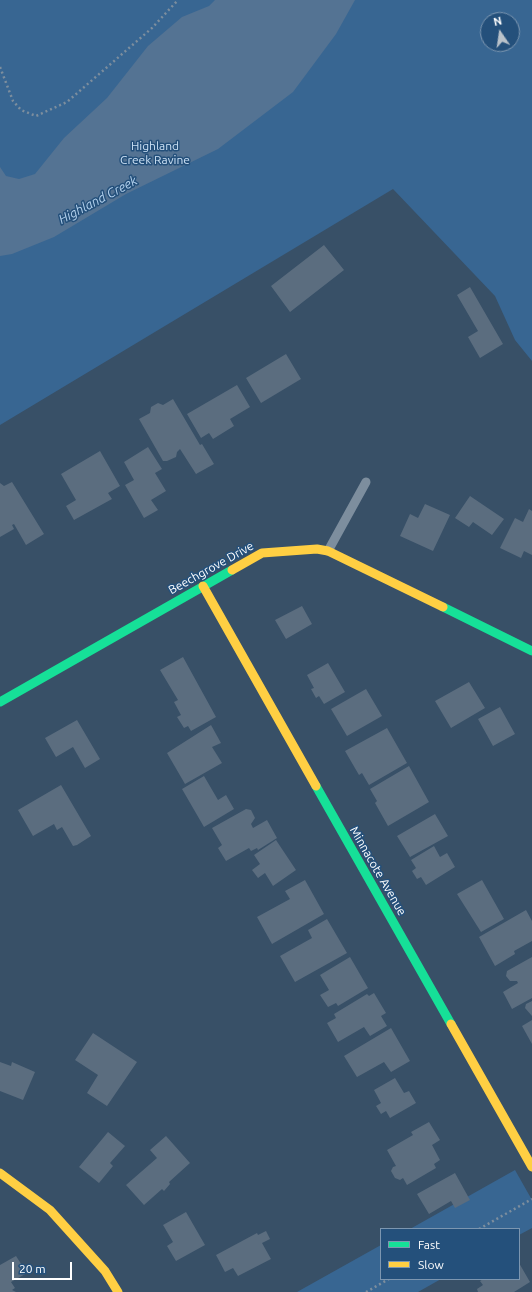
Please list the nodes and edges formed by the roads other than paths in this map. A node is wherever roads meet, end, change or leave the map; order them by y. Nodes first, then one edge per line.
1 (366, 482) dead end
2 (328, 551) junction
3 (203, 586) junction
4 (532, 651) edge
5 (0, 702) edge
6 (532, 1168) edge
7 (0, 1173) edge
8 (118, 1292) edge

1 - 2 lane
2 - 3 street, Beechgrove Drive
2 - 4 street, Beechgrove Drive
3 - 5 street, Beechgrove Drive
3 - 6 street, Minnacote Avenue
7 - 8 street

